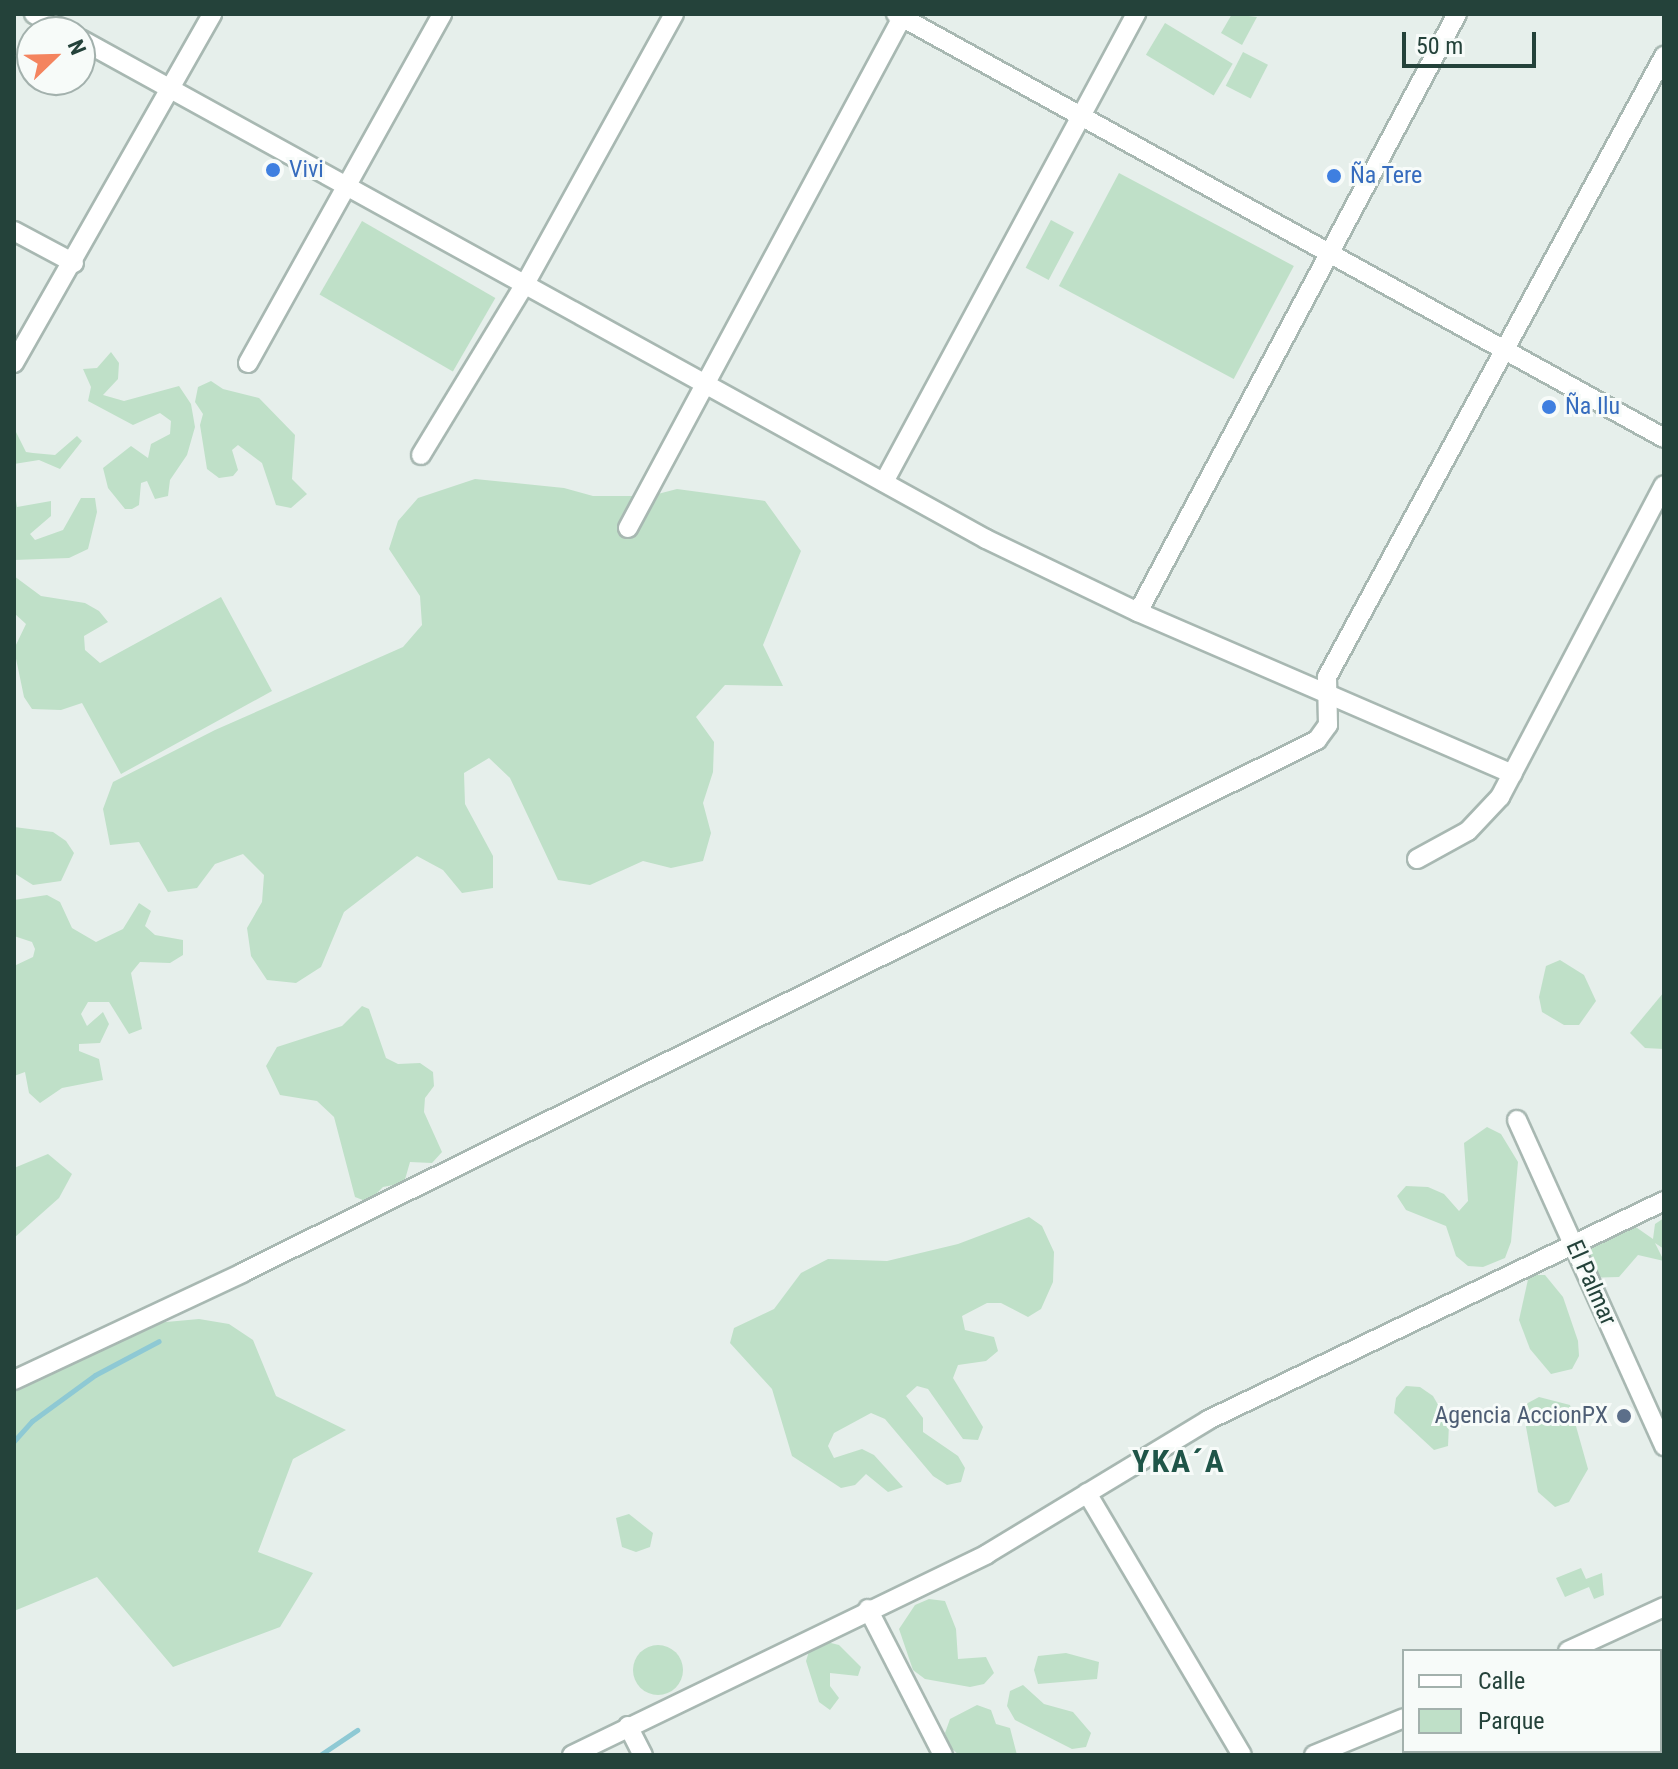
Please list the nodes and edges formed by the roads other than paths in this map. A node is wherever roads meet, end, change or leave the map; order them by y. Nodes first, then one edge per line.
1 (212, 14) edge
2 (442, 14) edge
3 (674, 14) edge
4 (1136, 14) edge
5 (1457, 14) edge
6 (901, 15) edge
7 (96, 48) edge
8 (1664, 56) edge
9 (170, 89) junction
10 (1082, 116) junction
11 (345, 186) junction
12 (14, 231) edge
13 (1327, 252) junction
14 (74, 263) junction
15 (525, 284) junction
16 (1505, 350) junction
17 (14, 363) edge
18 (248, 363) dead end
19 (704, 383) junction
20 (1664, 438) edge
21 (421, 455) dead end
22 (884, 482) junction
23 (1664, 485) edge
24 (628, 528) dead end
25 (1138, 612) junction
26 (1326, 694) junction
27 (1512, 774) junction
28 (1417, 859) dead end
29 (1517, 1120) dead end
30 (1664, 1201) edge
31 (1573, 1243) junction
32 (14, 1380) edge
33 (1664, 1446) edge
34 (1087, 1493) junction
35 (1664, 1607) edge
36 (868, 1609) junction
37 (1572, 1649) edge
38 (1402, 1719) edge
39 (628, 1726) junction
40 (1356, 1746) edge
41 (572, 1755) edge
42 (643, 1755) edge
43 (943, 1755) edge
44 (1242, 1755) edge
45 (1314, 1755) edge

1 - 9 street
2 - 11 street
3 - 15 street
4 - 10 street
5 - 13 street
6 - 10 street
6 - 19 street
7 - 9 street
8 - 16 street
9 - 11 street
9 - 14 street
10 - 13 street
10 - 22 street
11 - 15 street
11 - 18 street
12 - 14 street
13 - 16 street
13 - 25 street
14 - 17 street
15 - 19 street
15 - 21 street
16 - 20 street
16 - 26 street
19 - 22 street
19 - 24 street
22 - 25 street
23 - 27 street
25 - 26 street
26 - 27 street
26 - 32 street
27 - 28 street
29 - 31 street, El Palmar
30 - 31 street
31 - 33 street, El Palmar
31 - 34 street
34 - 36 street
34 - 44 street
35 - 37 street
36 - 39 street
36 - 43 street
38 - 40 street
39 - 41 street
39 - 42 street
40 - 45 street

